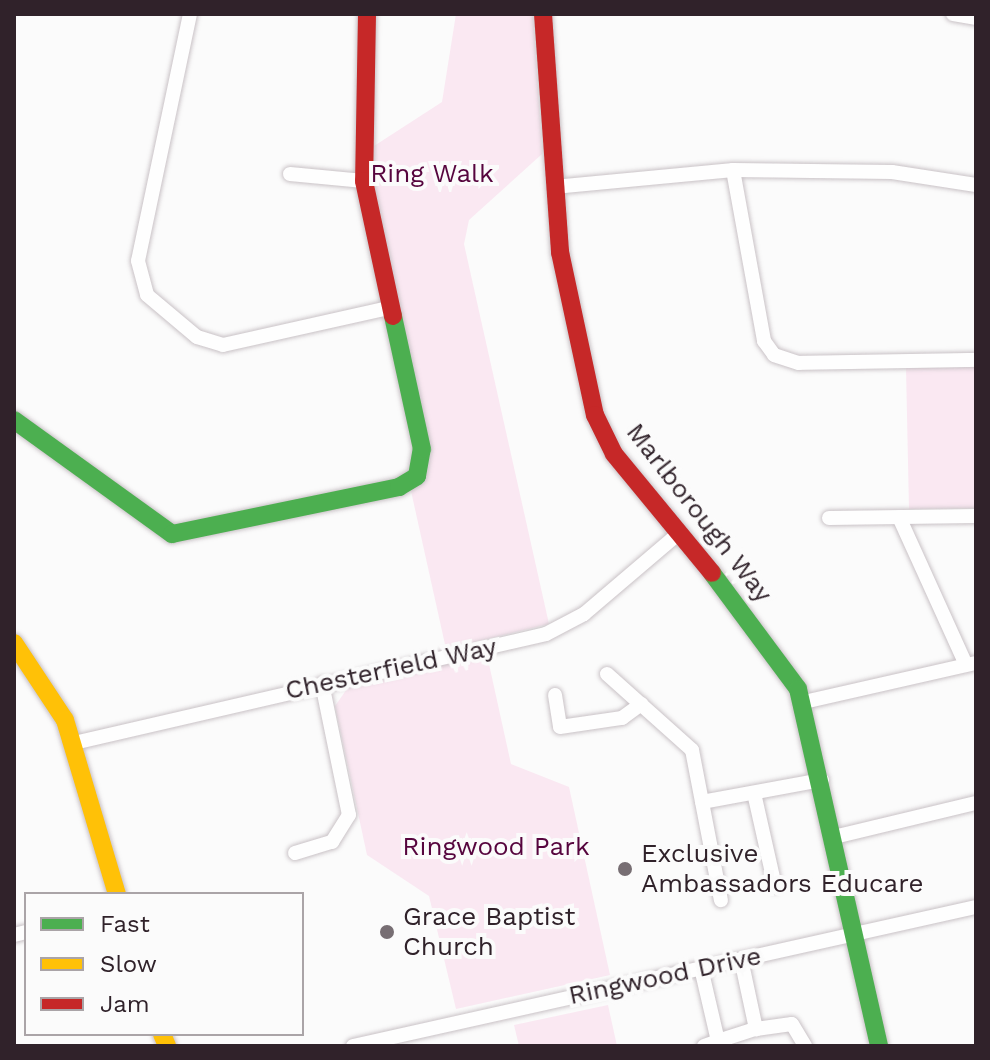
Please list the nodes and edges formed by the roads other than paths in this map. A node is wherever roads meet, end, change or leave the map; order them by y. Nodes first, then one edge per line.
1 (190, 14) edge
2 (367, 14) edge
3 (543, 14) edge
4 (953, 14) edge
5 (976, 18) edge
6 (733, 170) junction
7 (290, 174) dead end
8 (364, 181) junction
9 (976, 185) edge
10 (554, 187) junction
11 (389, 308) junction
12 (976, 360) edge
13 (14, 420) edge
14 (976, 516) edge
15 (899, 517) junction
16 (829, 518) dead end
17 (678, 534) junction
18 (14, 643) edge
19 (971, 664) edge
20 (607, 674) dead end
21 (322, 684) junction
22 (555, 695) dead end
23 (804, 702) junction
24 (641, 704) junction
25 (74, 743) junction
26 (822, 780) junction
27 (754, 793) junction
28 (702, 802) junction
29 (976, 803) edge
30 (834, 837) junction
31 (295, 853) dead end
32 (775, 886) dead end
33 (116, 892) edge
34 (721, 900) dead end
35 (976, 907) edge
36 (854, 934) junction
37 (741, 959) junction
38 (701, 968) junction
39 (756, 1029) junction
40 (711, 1044) edge
41 (353, 1046) edge
42 (805, 1046) edge
43 (879, 1046) edge

1 - 11 street
2 - 8 street
3 - 10 street, Marlborough Way
4 - 5 street
6 - 9 street
6 - 10 street
6 - 12 street
7 - 8 street
8 - 11 street
10 - 17 street, Marlborough Way
11 - 13 street
14 - 15 street
15 - 16 street
15 - 19 street
17 - 21 street, Chesterfield Way
17 - 23 street, Marlborough Way
18 - 25 street
19 - 23 street
20 - 24 street
21 - 25 street, Chesterfield Way
21 - 31 street
22 - 24 street
23 - 26 street, Marlborough Way
24 - 28 street
25 - 33 street
26 - 27 street
26 - 30 street, Marlborough Way
27 - 28 street
27 - 32 street
28 - 34 street
29 - 30 street
30 - 36 street, Marlborough Way
35 - 36 street, Ringwood Drive
36 - 37 street, Ringwood Drive
36 - 43 street, Marlborough Way
37 - 38 street, Ringwood Drive
37 - 39 street
38 - 40 street
38 - 41 street, Ringwood Drive
39 - 40 street
39 - 42 street

